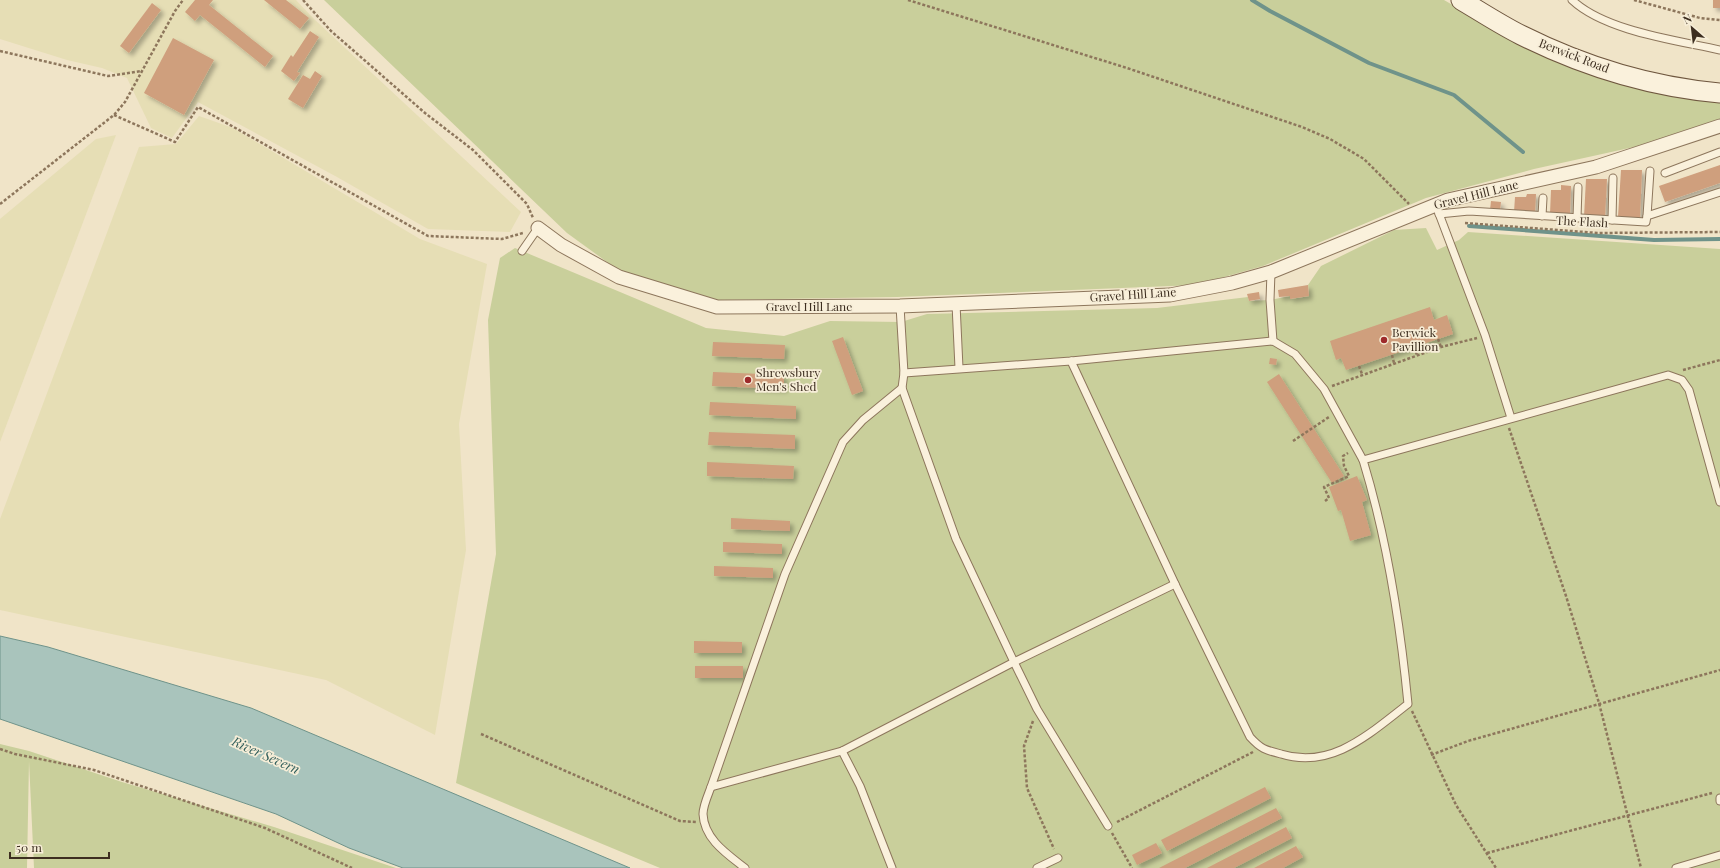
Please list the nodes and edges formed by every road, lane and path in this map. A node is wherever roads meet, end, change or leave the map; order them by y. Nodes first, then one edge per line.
1 (183, 0) edge
2 (302, 0) edge
3 (908, 0) edge
4 (1460, 0) edge
5 (1572, 0) edge
6 (1634, 0) edge
7 (1720, 20) edge
8 (1720, 50) edge
9 (0, 51) edge
10 (142, 71) junction
11 (1720, 93) edge
12 (114, 114) junction
13 (1720, 126) edge
14 (1720, 152) edge
15 (1650, 171) dead end
16 (1665, 173) dead end
17 (1613, 178) dead end
18 (1578, 187) dead end
19 (1720, 192) edge
20 (1543, 198) dead end
21 (0, 204) edge
22 (1437, 209) junction
23 (1414, 213) junction
24 (1542, 216) junction
25 (1647, 216) junction
26 (1577, 218) junction
27 (1612, 220) junction
28 (1443, 224) junction
29 (538, 228) junction
30 (1720, 232) edge
31 (522, 251) dead end
32 (1271, 272) junction
33 (956, 304) junction
34 (900, 306) junction
35 (1486, 335) junction
36 (1438, 339) dead end
37 (1273, 341) junction
38 (1414, 347) dead end
39 (1441, 347) junction
40 (1392, 355) dead end
41 (1417, 355) junction
42 (1720, 360) edge
43 (1071, 361) junction
44 (1394, 364) junction
45 (1360, 366) dead end
46 (959, 368) junction
47 (904, 373) junction
48 (1362, 374) junction
49 (1668, 375) junction
50 (902, 388) junction
51 (1324, 389) junction
52 (1337, 411) junction
53 (1509, 419) junction
54 (1293, 441) dead end
55 (1357, 449) junction
56 (1363, 460) junction
57 (1324, 501) dead end
58 (1720, 502) edge
59 (1175, 584) junction
60 (1014, 662) junction
61 (1720, 670) edge
62 (1599, 703) junction
63 (1408, 704) junction
64 (1037, 709) junction
65 (481, 734) dead end
66 (1261, 748) junction
67 (0, 749) edge
68 (842, 751) junction
69 (1431, 755) junction
70 (711, 787) junction
71 (1720, 791) edge
72 (1628, 814) junction
73 (705, 823) junction
74 (1108, 826) junction
75 (1487, 854) junction
76 (1720, 855) edge
77 (1058, 858) joint
78 (352, 868) edge
79 (745, 868) edge
80 (892, 868) edge
81 (1037, 868) edge
82 (1132, 868) edge
83 (1496, 868) edge
84 (1641, 868) edge
85 (1676, 868) edge

1 - 10 path
2 - 29 path
3 - 23 path
4 - 11 main road, Berwick Road
5 - 8 lane
6 - 7 path
9 - 10 path
10 - 12 path
12 - 21 path
12 - 29 path
13 - 22 street, Gravel Hill Lane
14 - 16 lane
15 - 25 lane
17 - 27 lane
18 - 26 lane
19 - 25 lane
20 - 24 lane
22 - 23 street, Gravel Hill Lane
22 - 24 lane
22 - 28 lane
23 - 32 street, Gravel Hill Lane
24 - 26 lane
25 - 27 lane
26 - 27 lane
28 - 30 path, The Flash
28 - 35 lane
29 - 31 lane
29 - 34 street, Gravel Hill Lane
32 - 33 street, Gravel Hill Lane
32 - 37 lane
33 - 34 street, Gravel Hill Lane
33 - 46 lane
34 - 47 lane
35 - 39 path
35 - 53 lane
36 - 39 path
37 - 43 lane
37 - 51 lane
38 - 41 path
39 - 41 path
40 - 44 path
41 - 44 path
42 - 49 path
43 - 46 lane
43 - 59 lane
44 - 48 path
45 - 48 path
46 - 47 lane
47 - 50 lane
48 - 51 path
49 - 53 lane
49 - 58 lane
50 - 60 lane
50 - 70 lane
51 - 52 lane
52 - 54 path
52 - 55 lane
53 - 56 lane
53 - 62 path
55 - 56 lane
55 - 57 path
56 - 63 lane
59 - 60 lane
59 - 66 lane
60 - 64 lane
60 - 68 lane
61 - 62 path
62 - 69 path
62 - 72 path
63 - 66 lane
63 - 69 path
64 - 74 lane
64 - 77 path
65 - 73 path
66 - 74 path
67 - 78 path
68 - 70 lane
68 - 80 lane
69 - 75 path
70 - 73 lane
71 - 72 path
72 - 75 path
72 - 84 path
73 - 79 lane
74 - 82 path
75 - 83 path
76 - 85 lane
77 - 81 lane

